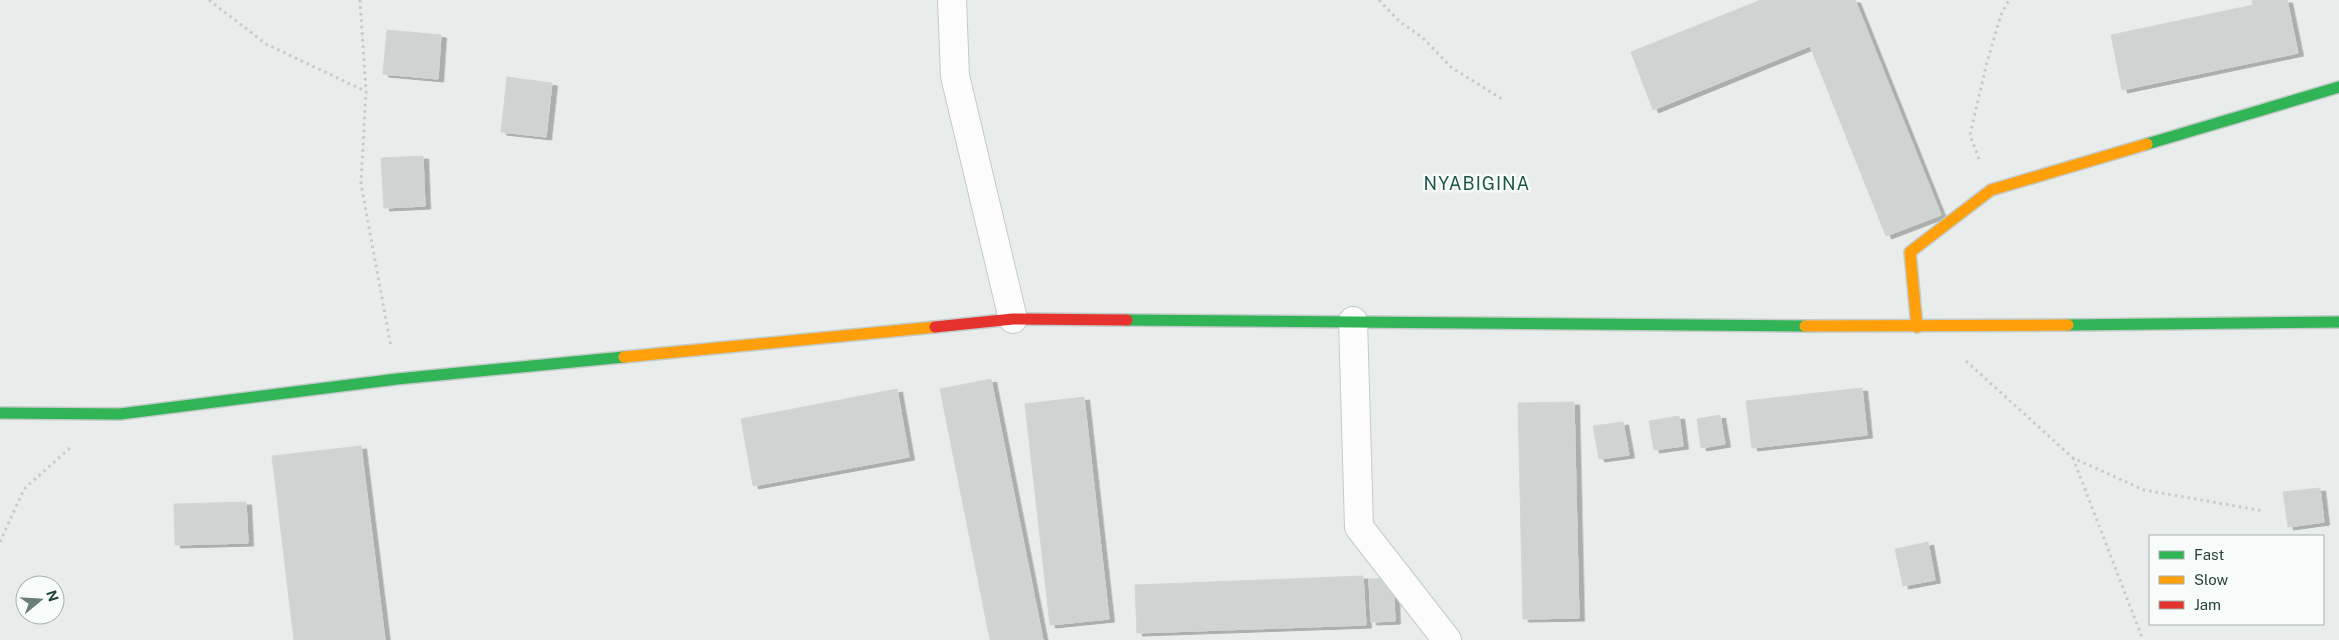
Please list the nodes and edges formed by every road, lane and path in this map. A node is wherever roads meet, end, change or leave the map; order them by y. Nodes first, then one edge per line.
1 (209, 0) edge
2 (360, 0) edge
3 (952, 0) edge
4 (1379, 0) edge
5 (2009, 0) edge
6 (2339, 88) edge
7 (366, 91) junction
8 (1502, 99) dead end
9 (1991, 190) junction
10 (1014, 319) junction
11 (1353, 321) junction
12 (2339, 322) edge
13 (1922, 327) junction
14 (397, 379) junction
15 (0, 413) edge
16 (75, 445) dead end
17 (2073, 458) junction
18 (2264, 511) dead end
19 (0, 542) edge
20 (1447, 640) edge
21 (2143, 640) edge

1 - 7 path
2 - 7 path
3 - 10 street
4 - 8 path
5 - 9 path
6 - 9 street
7 - 14 path
9 - 13 street
10 - 11 street
10 - 14 street
11 - 13 street
11 - 20 street
12 - 13 street
13 - 17 path
14 - 15 street
16 - 19 path
17 - 18 path
17 - 21 path

